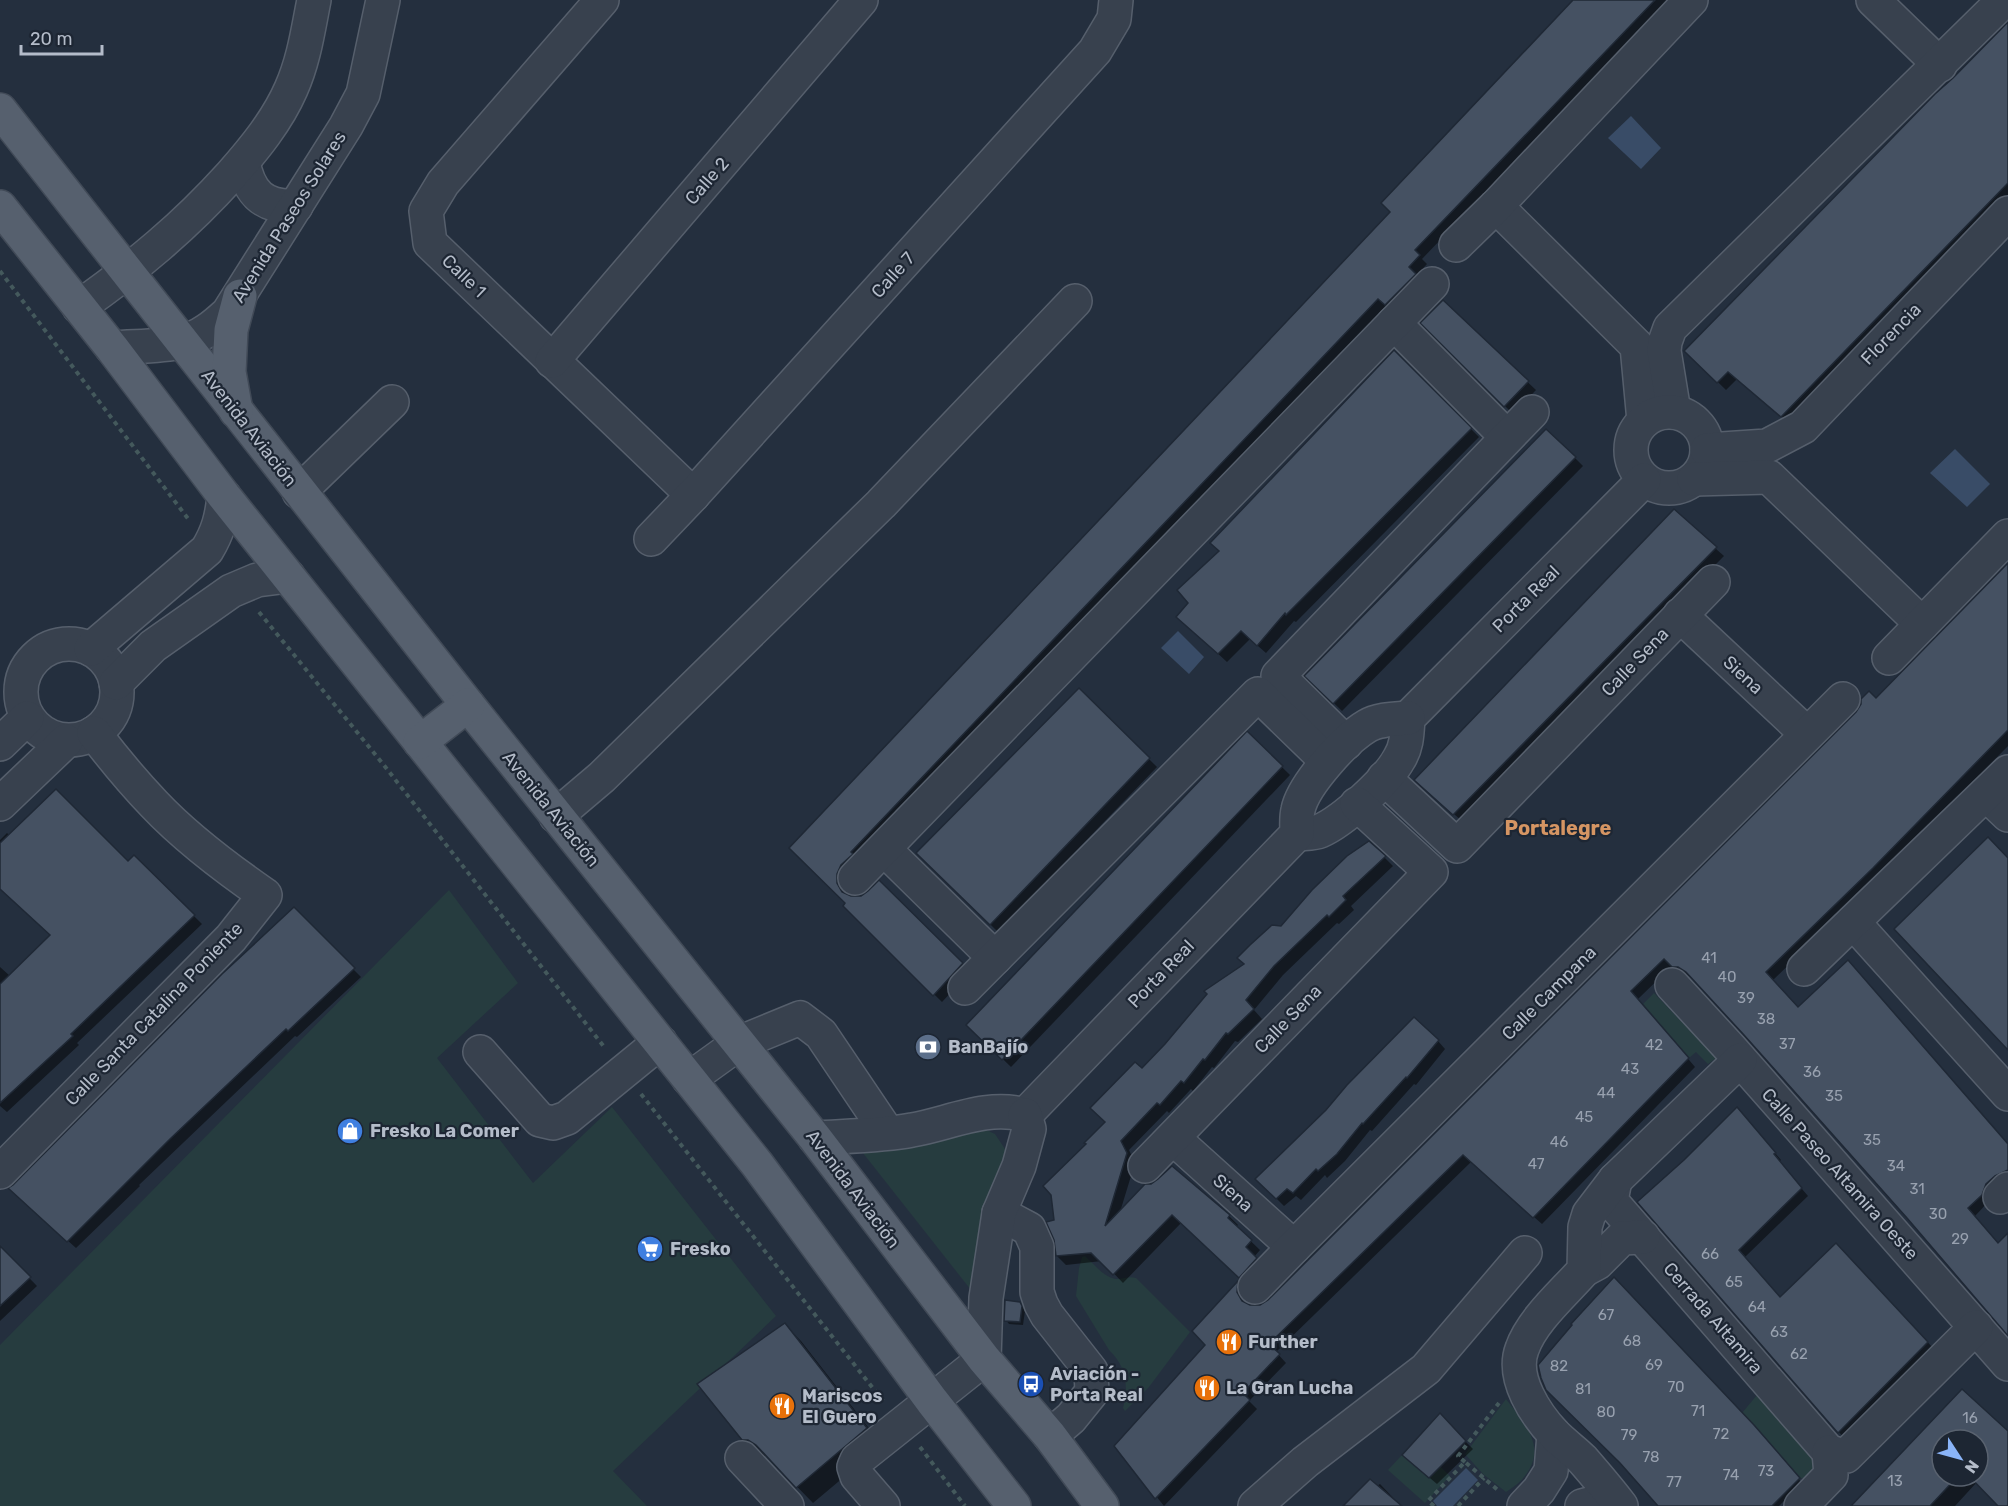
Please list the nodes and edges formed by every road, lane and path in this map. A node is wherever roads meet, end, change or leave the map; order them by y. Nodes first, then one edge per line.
1 (314, 0) edge
2 (383, 0) edge
3 (602, 0) edge
4 (861, 0) edge
5 (1116, 0) edge
6 (1691, 0) edge
7 (1873, 0) edge
8 (2004, 0) edge
9 (1940, 65) junction
10 (0, 110) edge
11 (243, 162) junction
12 (296, 206) junction
13 (1496, 206) junction
14 (0, 207) edge
15 (2008, 213) edge
16 (1456, 244) dead end
17 (0, 271) edge
18 (129, 272) junction
19 (1432, 284) dead end
20 (240, 296) junction
21 (1075, 301) dead end
22 (79, 307) junction
23 (1394, 323) junction
24 (182, 342) junction
25 (112, 348) junction
26 (552, 361) junction
27 (392, 402) dead end
28 (236, 412) junction
29 (1532, 412) dead end
30 (1659, 417) junction
31 (1507, 437) junction
32 (1701, 464) junction
33 (1644, 480) junction
34 (299, 492) junction
35 (693, 495) junction
36 (224, 496) junction
37 (194, 527) dead end
38 (2008, 536) edge
39 (651, 539) dead end
40 (288, 576) junction
41 (1713, 582) dead end
42 (257, 609) dead end
43 (1680, 615) junction
44 (1922, 624) junction
45 (91, 649) junction
46 (1889, 658) dead end
47 (11, 671) edge
48 (116, 683) junction
49 (1844, 699) dead end
50 (468, 705) junction
51 (27, 718) junction
52 (1408, 718) junction
53 (1807, 734) junction
54 (80, 737) junction
55 (420, 742) junction
56 (0, 744) edge
57 (1336, 752) junction
58 (1384, 778) junction
59 (2001, 793) edge
60 (0, 804) edge
61 (1357, 804) junction
62 (556, 816) junction
63 (1297, 834) junction
64 (884, 849) junction
65 (855, 878) dead end
66 (1853, 922) junction
67 (995, 958) junction
68 (1804, 969) dead end
69 (1672, 985) dead end
70 (965, 988) dead end
71 (660, 1042) junction
72 (739, 1043) junction
73 (480, 1052) dead end
74 (1735, 1054) junction
75 (612, 1057) dead end
76 (689, 1079) junction
77 (634, 1086) dead end
78 (2008, 1094) edge
79 (1025, 1115) junction
80 (887, 1132) junction
81 (815, 1138) junction
82 (1173, 1138) junction
83 (1145, 1166) dead end
84 (0, 1172) edge
85 (1615, 1180) junction
86 (999, 1213) junction
87 (1643, 1237) junction
88 (1293, 1247) junction
89 (1525, 1252) dead end
90 (1584, 1270) junction
91 (1255, 1287) dead end
92 (1991, 1344) edge
93 (984, 1359) junction
94 (1514, 1391) junction
95 (932, 1401) junction
96 (903, 1425) junction
97 (1554, 1434) junction
98 (1050, 1436) junction
99 (1829, 1452) junction
100 (742, 1458) dead end
101 (1465, 1462) junction
102 (1484, 1478) junction
103 (1515, 1502) edge
104 (787, 1506) edge
105 (884, 1506) edge
106 (965, 1506) edge
107 (1014, 1506) edge
108 (1102, 1506) edge
109 (1255, 1506) edge
110 (1434, 1506) edge
111 (1458, 1506) edge
112 (1582, 1506) edge
113 (1614, 1506) edge
114 (1621, 1506) edge
115 (1801, 1506) edge

1 - 11 street
2 - 12 street, Avenida Paseos Solares
3 - 26 street, Calle 1
4 - 26 street, Calle 2
5 - 35 street, Calle 7
6 - 13 street
7 - 9 street
8 - 9 street
9 - 30 street
10 - 18 main road, Avenida Aviación
11 - 12 street
11 - 18 street
12 - 20 street, Avenida Paseos Solares
13 - 16 street
13 - 30 street
14 - 22 main road
15 - 32 street, Florencia
17 - 37 path
18 - 22 street
18 - 24 main road, Avenida Aviación
19 - 23 street
20 - 24 street, Avenida Paseos Solares
20 - 28 main road
21 - 62 street
22 - 25 main road
23 - 31 street
23 - 64 street
24 - 25 street, Avenida Paseos Solares
24 - 28 main road, Avenida Aviación
25 - 36 main road
26 - 35 street, Calle 1
27 - 34 street
28 - 34 main road, Avenida Aviación
29 - 31 street
30 - 32 street
30 - 33 street
31 - 57 street
32 - 33 street
32 - 44 street
33 - 52 street, Porta Real
34 - 50 main road, Avenida Aviación
35 - 39 street, Calle 7
36 - 40 main road
36 - 45 street
38 - 44 street
40 - 48 street
40 - 55 main road
41 - 43 street, Calle Sena
42 - 75 path
43 - 53 street, Siena
43 - 58 street, Calle Sena
44 - 46 street
45 - 47 street
45 - 48 street
47 - 51 street
48 - 54 street
49 - 53 street, Calle Campana
50 - 55 main road
50 - 62 main road, Avenida Aviación
51 - 54 street
51 - 56 street
52 - 57 street
52 - 58 street
53 - 88 street, Calle Campana
54 - 60 street
54 - 84 street, Calle Santa Catalina Poniente
55 - 71 main road
57 - 63 street
57 - 67 street
58 - 61 street
59 - 66 street
61 - 63 street
61 - 82 street, Calle Sena
62 - 72 main road, Avenida Aviación
63 - 79 street, Porta Real
64 - 65 street
64 - 67 street
66 - 68 street
66 - 78 street
67 - 70 street
69 - 74 street, Calle Paseo Altamira Oeste
71 - 73 street
71 - 76 main road
72 - 76 street
72 - 80 street
72 - 81 main road, Avenida Aviación
74 - 85 street
74 - 92 street, Calle Paseo Altamira Oeste
76 - 95 main road
77 - 96 path
79 - 80 street
79 - 86 street
80 - 81 street
81 - 93 main road, Avenida Aviación
82 - 83 street, Calle Sena
82 - 88 street, Siena
85 - 87 street, Cerrada Altamira
85 - 90 street
86 - 93 street
86 - 98 street
87 - 90 street
87 - 99 street, Cerrada Altamira
88 - 91 street, Calle Campana
89 - 109 street
90 - 94 street
92 - 99 street
93 - 95 street
93 - 98 main road, Avenida Aviación
94 - 97 street
94 - 101 path
95 - 96 street
95 - 107 main road
96 - 105 street
96 - 106 path
97 - 103 street
97 - 114 street
98 - 108 main road, Avenida Aviación
99 - 115 street
100 - 104 street
101 - 102 path
101 - 110 path
102 - 103 path
102 - 111 path
112 - 113 street

